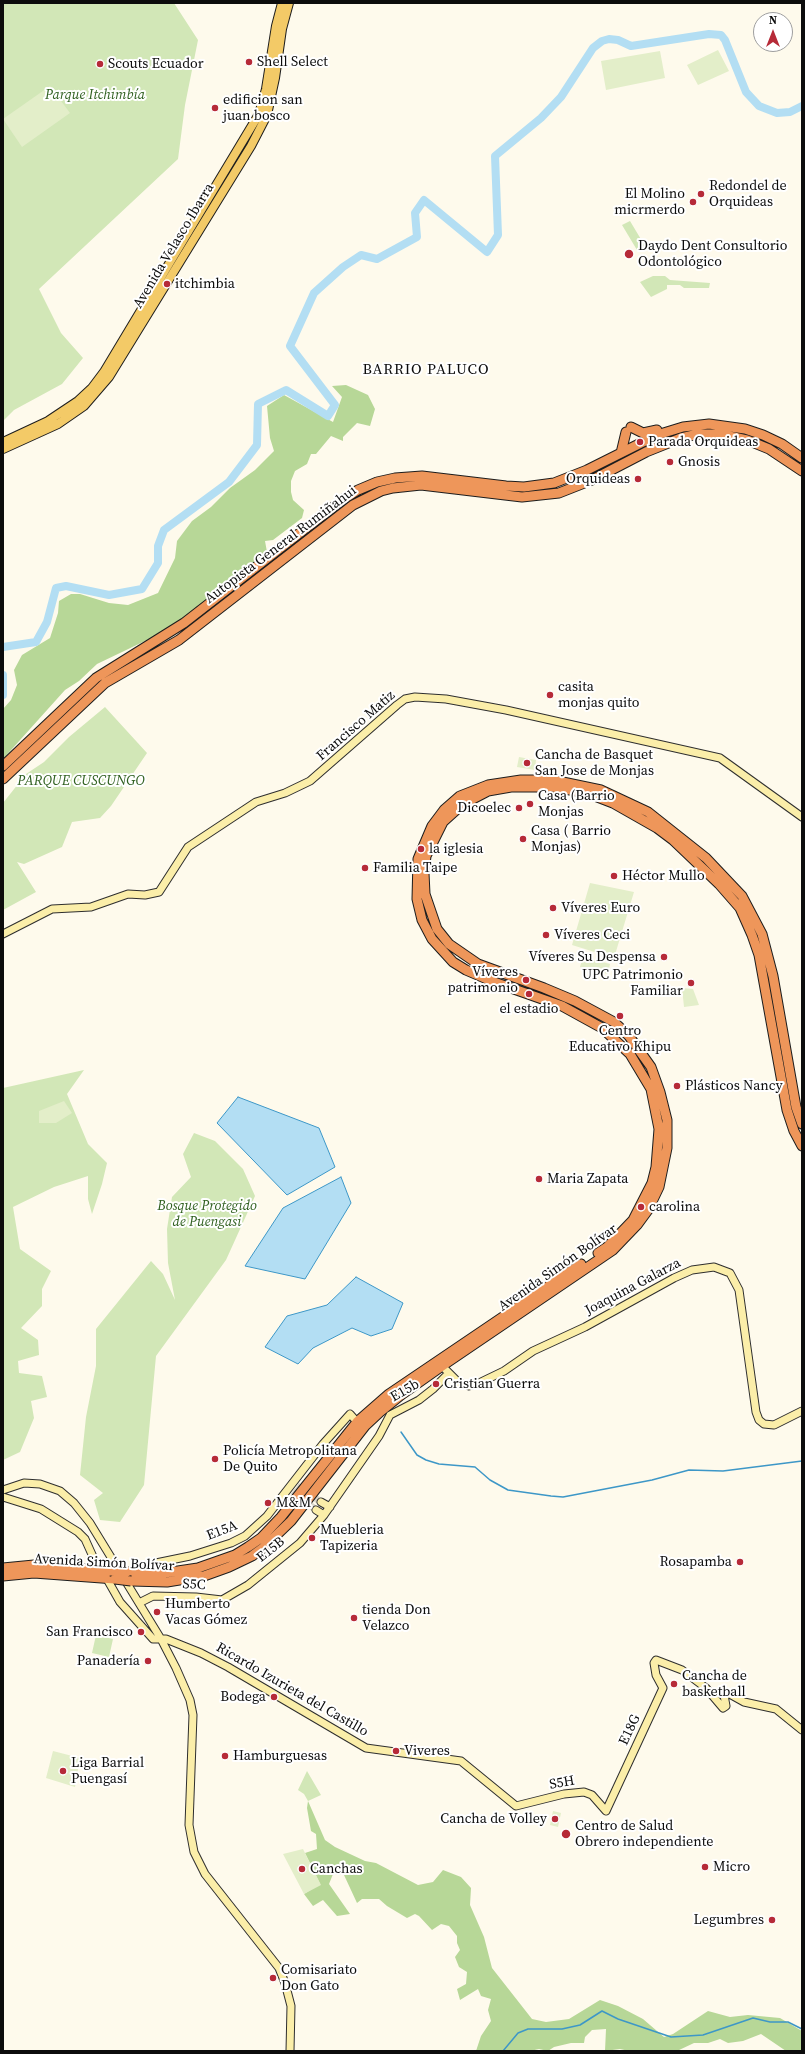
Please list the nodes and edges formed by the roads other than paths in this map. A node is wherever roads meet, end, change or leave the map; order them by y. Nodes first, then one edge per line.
1 (282, 3) edge
2 (289, 3) edge
3 (700, 425) junction
4 (9, 442) edge
5 (3, 448) edge
6 (621, 453) junction
7 (802, 458) edge
8 (802, 471) edge
9 (3, 766) edge
10 (3, 779) edge
11 (802, 817) edge
12 (3, 934) edge
13 (802, 1124) edge
14 (802, 1146) edge
15 (442, 1366) junction
16 (448, 1374) junction
17 (802, 1411) edge
18 (357, 1422) junction
19 (3, 1490) edge
20 (3, 1497) edge
21 (321, 1502) tunnel mouth
22 (330, 1507) junction
23 (316, 1510) tunnel mouth
24 (325, 1514) junction
25 (3, 1568) edge
26 (99, 1570) junction
27 (141, 1573) junction
28 (3, 1576) edge
29 (111, 1576) junction
30 (129, 1576) junction
31 (226, 1599) joint
32 (139, 1603) junction
33 (161, 1639) junction
34 (802, 1730) edge
35 (516, 1806) joint
36 (606, 1811) joint
37 (290, 2051) edge

1 - 4 main road, Avenida Velasco Ibarra
2 - 4 main road, Avenida Velasco Ibarra
3 - 6 highway, Autopista General Rumiñahui
3 - 6 highway
3 - 7 highway, Autopista General Rumiñahui
4 - 5 main road, Avenida Velasco Ibarra
6 - 9 highway, Autopista General Rumiñahui
8 - 10 highway, Autopista General Rumiñahui
11 - 12 street, Francisco Matiz
13 - 18 highway, Avenida Simón Bolívar
14 - 15 highway, Avenida Simón Bolívar
15 - 16 street, Joaquina Galarza
15 - 30 highway, Avenida Simón Bolívar
16 - 17 street, Joaquina Galarza
16 - 22 street, E15b
18 - 27 highway, Avenida Simón Bolívar
18 - 27 street, E15A
19 - 32 street
20 - 26 street
21 - 22 street
22 - 24 street, E15b
23 - 24 street
24 - 31 street, E15B
25 - 26 highway, Avenida Simón Bolívar
26 - 29 highway, Avenida Simón Bolívar
27 - 30 highway, Avenida Simón Bolívar
28 - 29 highway, Avenida Simón Bolívar
29 - 30 highway, Avenida Simón Bolívar, bridge
29 - 33 street, Ricardo Izurieta del Castillo
31 - 32 street, S5C
32 - 33 street
33 - 35 street, Ricardo Izurieta del Castillo
33 - 37 street
34 - 36 street, E18G
35 - 36 street, S5H

